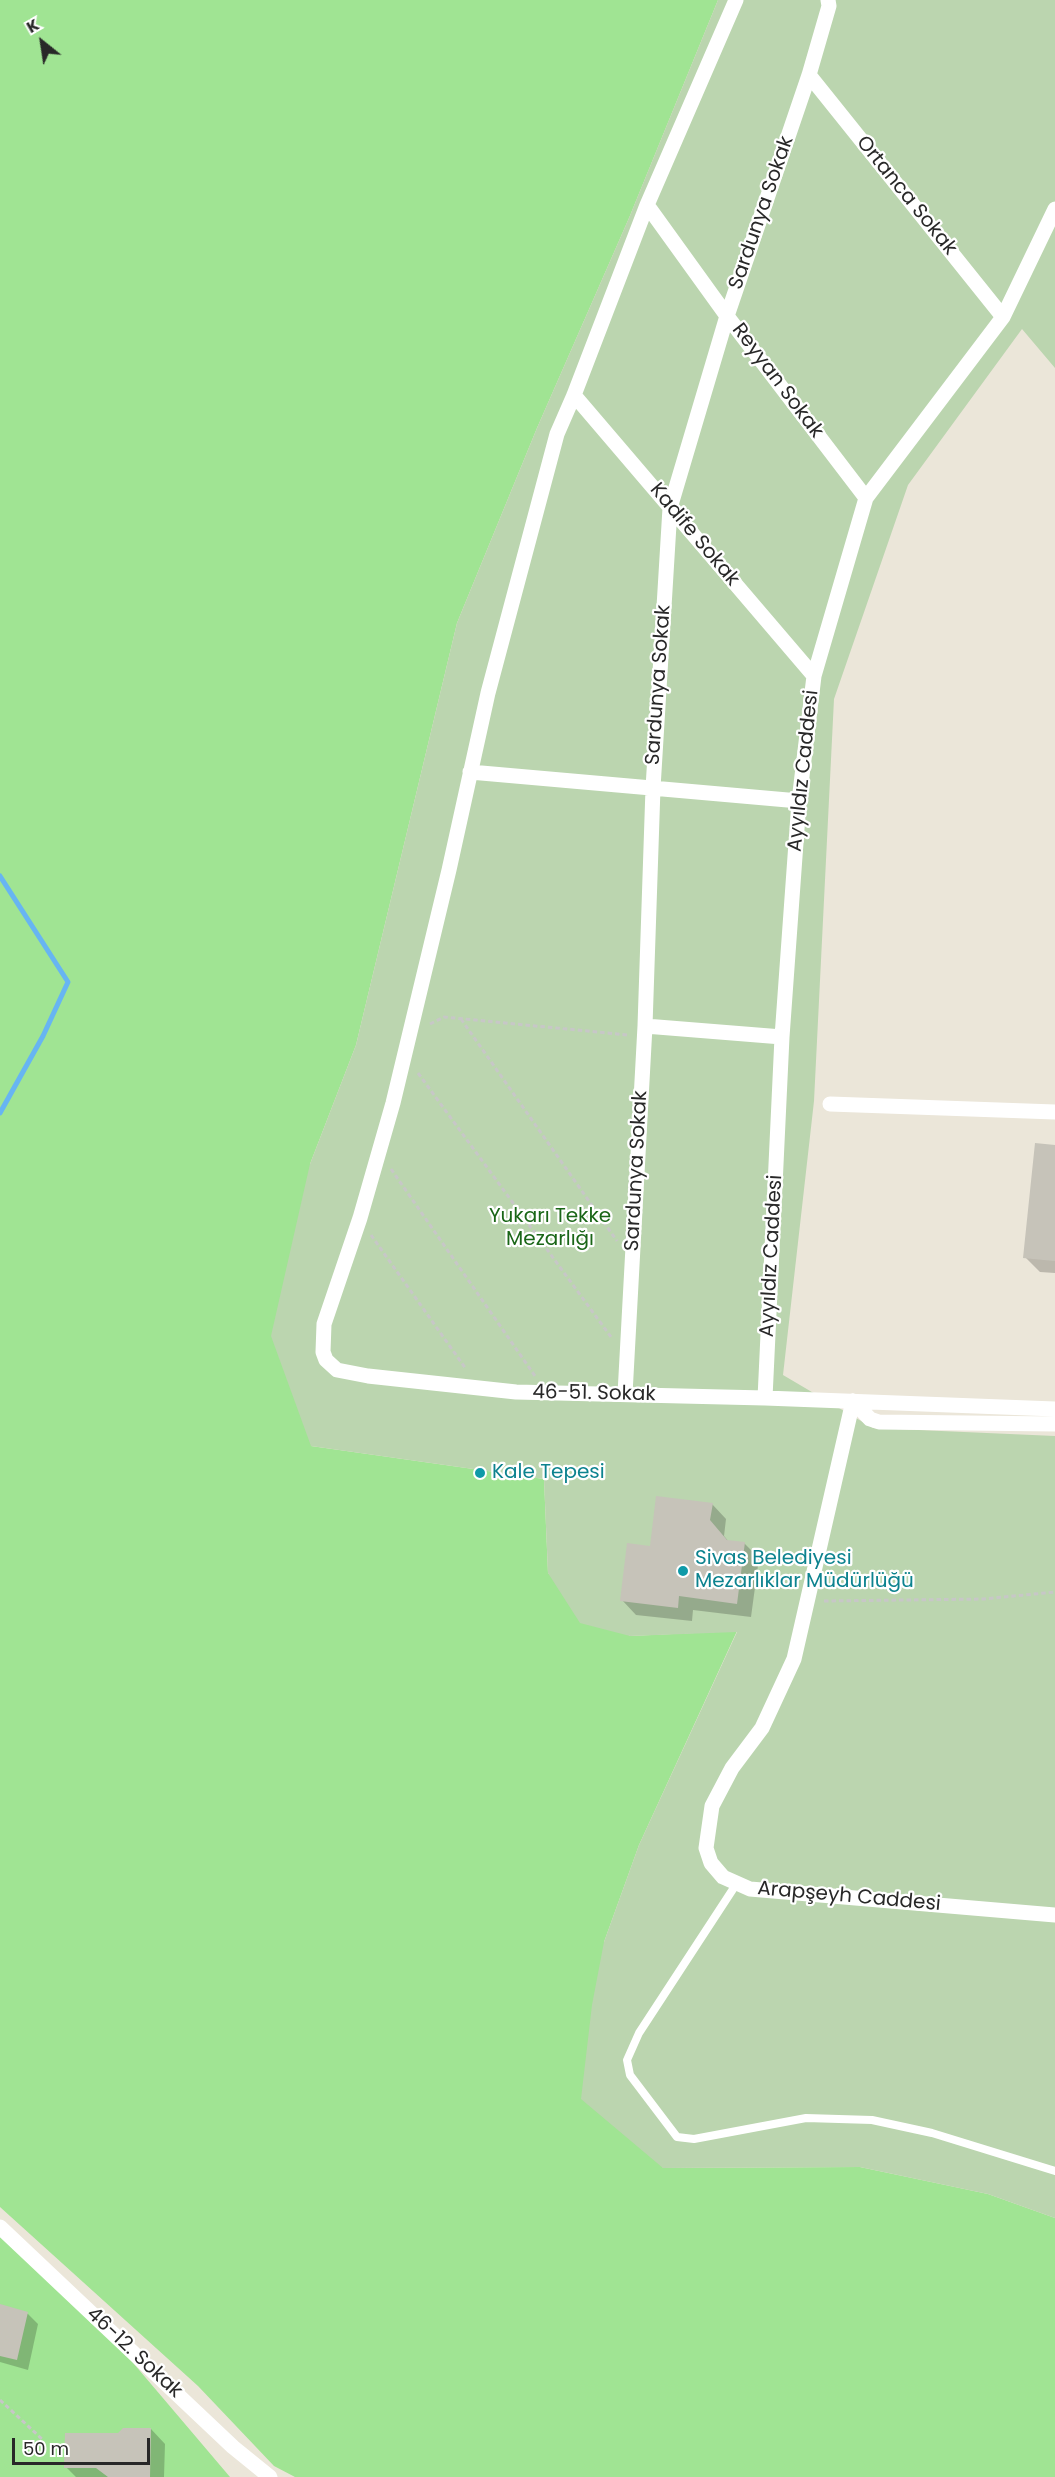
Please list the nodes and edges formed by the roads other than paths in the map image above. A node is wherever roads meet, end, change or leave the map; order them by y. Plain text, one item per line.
1 (736, 0) edge
2 (828, 0) edge
3 (809, 75) junction
4 (647, 206) junction
5 (1055, 209) edge
6 (727, 316) junction
7 (1003, 317) junction
8 (574, 395) junction
9 (866, 498) junction
10 (670, 508) junction
11 (814, 676) junction
12 (470, 772) junction
13 (653, 788) junction
14 (799, 801) junction
15 (645, 1032) junction
16 (782, 1037) junction
17 (830, 1104) dead end
18 (1055, 1112) edge
19 (625, 1394) junction
20 (765, 1398) junction
21 (853, 1401) junction
22 (1055, 1409) edge
23 (1055, 1424) edge
24 (737, 1883) junction
25 (1055, 1915) edge
26 (1055, 2171) edge
27 (0, 2227) edge
28 (270, 2477) edge

1 - 4 street
2 - 3 street, Sardunya Sokak
3 - 6 street, Sardunya Sokak
3 - 7 street, Ortanca Sokak
4 - 6 street, Reyyan Sokak
4 - 8 street
5 - 7 street, Ayyıldız Caddesi
6 - 9 street, Reyyan Sokak
6 - 10 street, Sardunya Sokak
7 - 9 street, Ayyıldız Caddesi
8 - 10 street, Kadife Sokak
8 - 12 street
9 - 11 street, Ayyıldız Caddesi
10 - 11 street, Kadife Sokak
10 - 13 street, Sardunya Sokak
11 - 14 street, Ayyıldız Caddesi
12 - 13 street
12 - 19 street, 46-51. Sokak
13 - 14 street
13 - 15 street, Sardunya Sokak
14 - 16 street, Ayyıldız Caddesi
15 - 16 street
15 - 19 street, Sardunya Sokak
16 - 20 street, Ayyıldız Caddesi
17 - 18 street
19 - 20 street, 46-51. Sokak
20 - 21 street, 46-51. Sokak
21 - 22 street, 46-51. Sokak
21 - 23 street
21 - 24 street, Arapşeyh Caddesi
24 - 25 street, Arapşeyh Caddesi
24 - 26 lane
27 - 28 street, 46-12. Sokak

